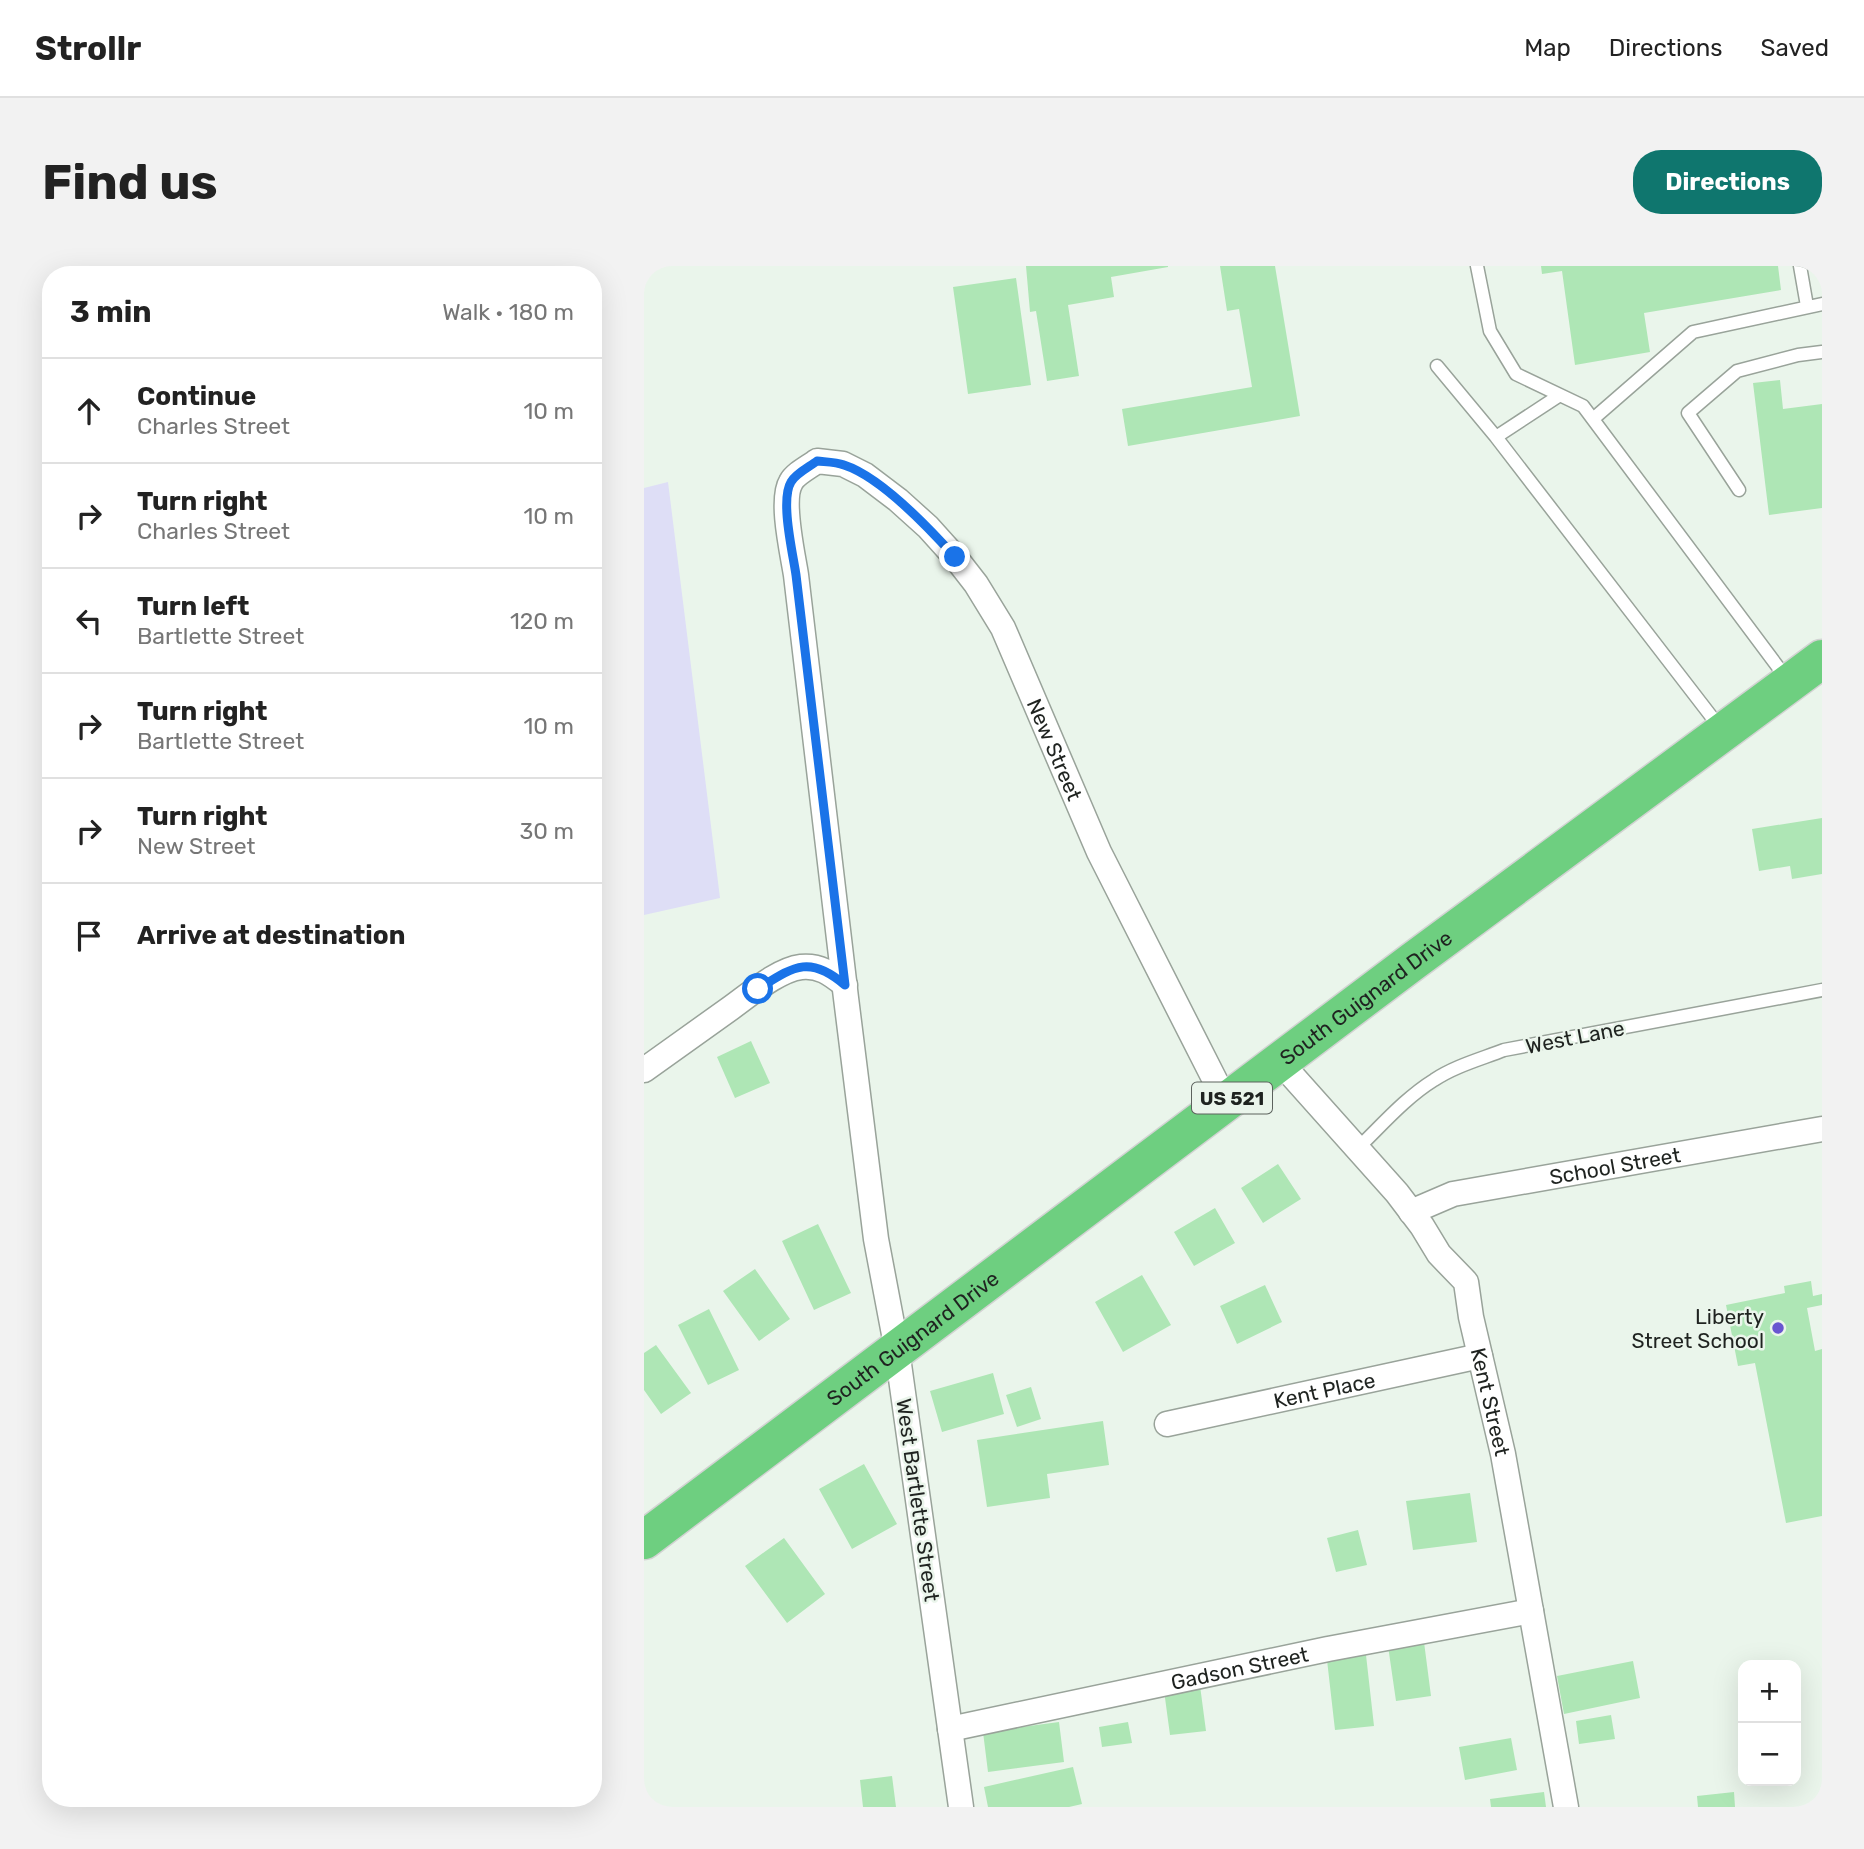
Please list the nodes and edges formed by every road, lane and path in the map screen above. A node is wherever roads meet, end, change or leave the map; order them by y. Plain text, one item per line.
1 (1477, 266) edge
2 (1800, 266) edge
3 (1822, 303) edge
4 (1807, 306) junction
5 (1822, 352) edge
6 (1437, 366) dead end
7 (1560, 395) junction
8 (1593, 419) junction
9 (1496, 436) junction
10 (817, 461) joint
11 (1739, 490) dead end
12 (1822, 659) edge
13 (1790, 682) junction
14 (1723, 732) junction
15 (845, 985) junction
16 (1822, 990) edge
17 (1280, 1062) junction
18 (644, 1070) edge
19 (1226, 1102) junction
20 (1822, 1129) edge
21 (1357, 1149) junction
22 (1411, 1212) junction
23 (897, 1350) junction
24 (1480, 1356) junction
25 (1167, 1424) dead end
26 (644, 1539) edge
27 (1531, 1611) junction
28 (950, 1729) junction
29 (961, 1807) edge
30 (1566, 1807) edge

1 - 7 lane
2 - 4 lane
3 - 4 lane
4 - 8 lane
5 - 11 lane
6 - 9 lane
7 - 8 lane
7 - 9 lane
8 - 13 lane
9 - 14 lane
10 - 15 street, West Bartlette Street
10 - 19 street, New Street
12 - 13 highway, South Guignard Drive / US 521
13 - 14 highway, South Guignard Drive / US 521
14 - 17 highway, South Guignard Drive / US 521
15 - 18 street
15 - 23 street, West Bartlette Street
16 - 21 lane, West Lane
17 - 19 highway, South Guignard Drive / US 521
17 - 21 street, Kent Street
19 - 23 highway, South Guignard Drive / US 521
20 - 22 street, School Street
21 - 22 street, Kent Street
22 - 24 street, Kent Street
23 - 26 highway, South Guignard Drive / US 521
23 - 28 street, West Bartlette Street
24 - 25 street, Kent Place
24 - 27 street, Kent Street
27 - 28 street, Gadson Street
27 - 30 street, Kent Street
28 - 29 street, West Bartlette Street

